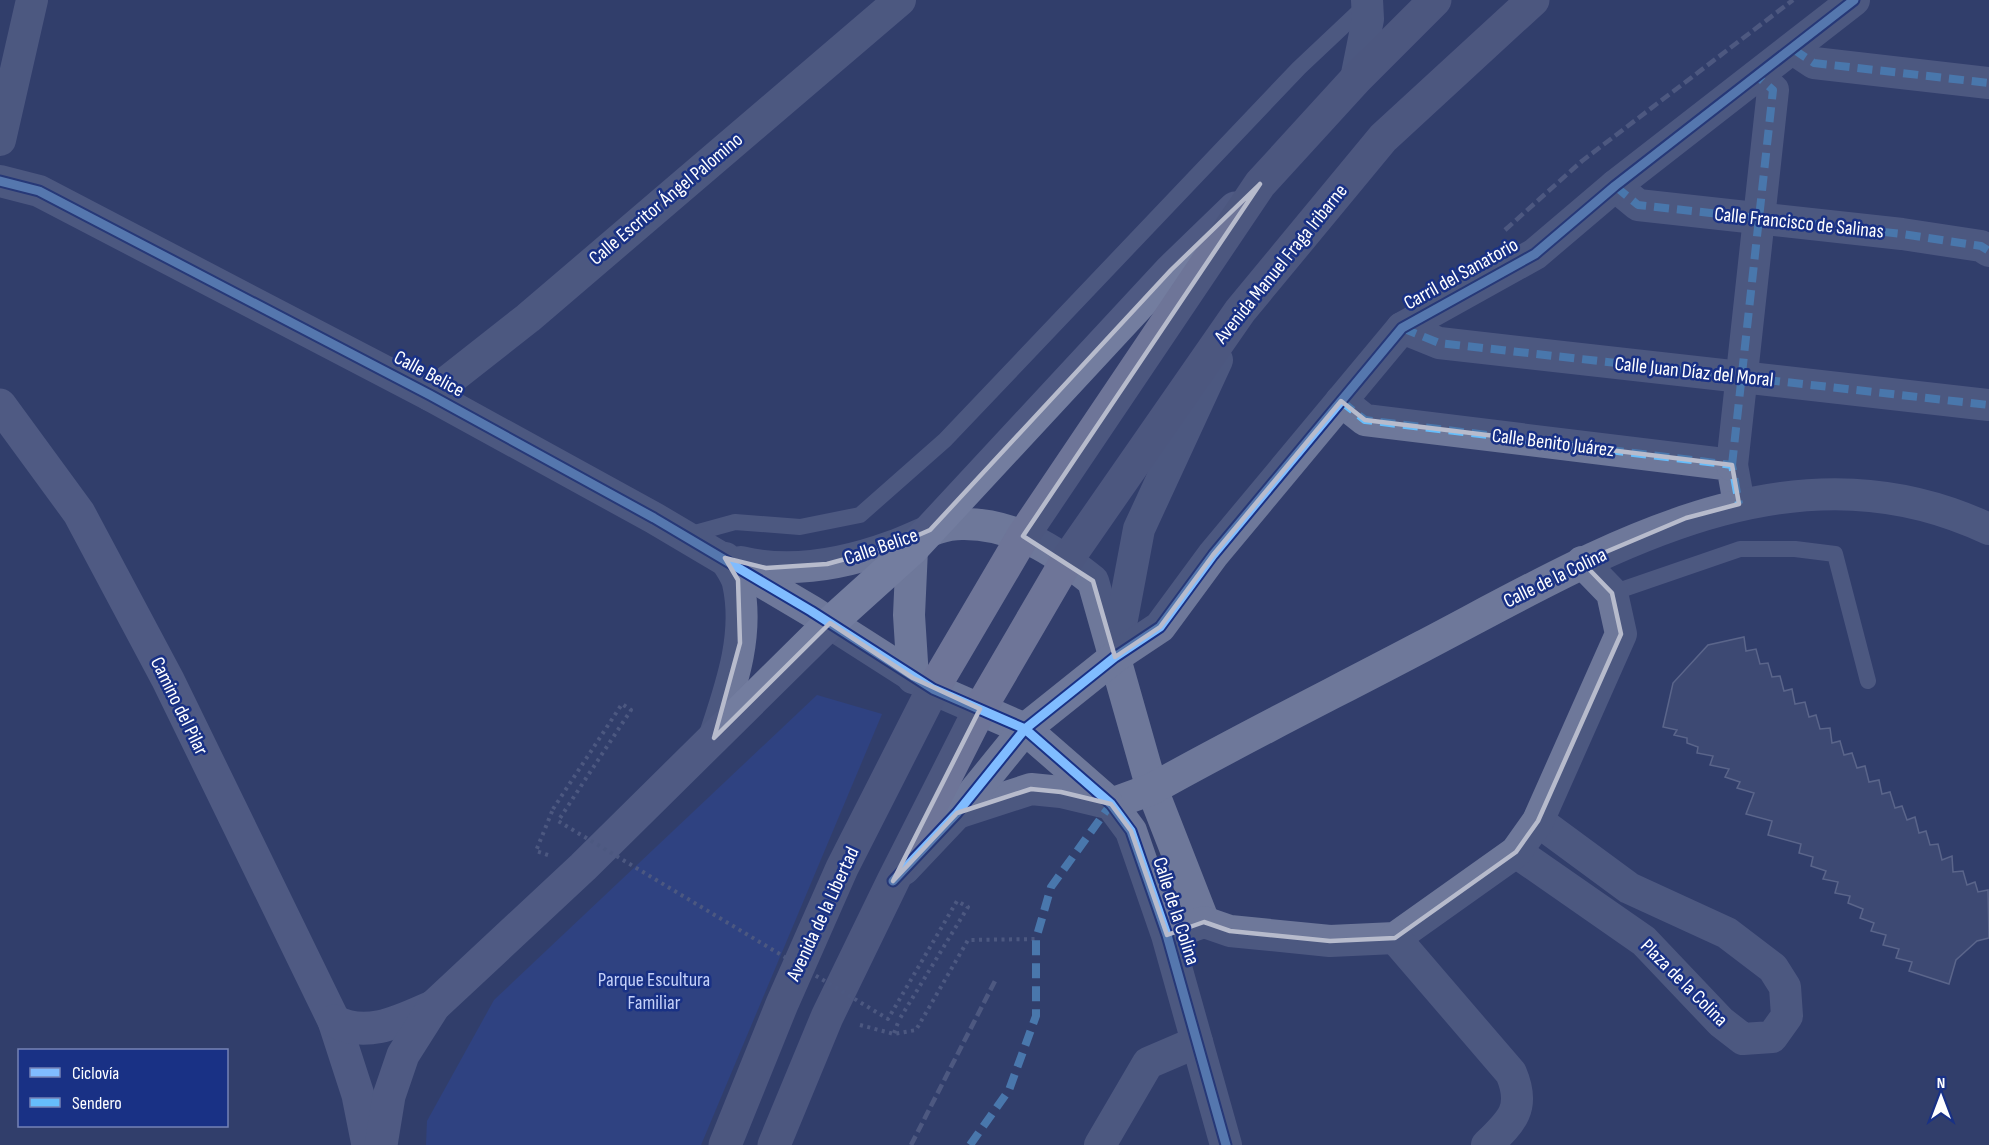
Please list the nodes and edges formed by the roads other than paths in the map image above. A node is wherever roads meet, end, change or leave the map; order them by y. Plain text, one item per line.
1 (32, 0) edge
2 (900, 0) edge
3 (1435, 0) edge
4 (1533, 0) edge
5 (1854, 0) edge
6 (1368, 1) edge
7 (1793, 48) junction
8 (1756, 76) junction
9 (1356, 79) junction
10 (1989, 83) edge
11 (0, 140) edge
12 (0, 181) edge
13 (1260, 184) junction
14 (1614, 186) junction
15 (1760, 218) junction
16 (1989, 251) edge
17 (1240, 311) junction
18 (1402, 327) junction
19 (1741, 377) junction
20 (430, 395) junction
21 (1341, 401) junction
22 (0, 405) edge
23 (1989, 405) edge
24 (1732, 465) junction
25 (1739, 504) junction
26 (1989, 529) edge
27 (684, 536) junction
28 (1023, 536) junction
29 (921, 540) junction
30 (724, 558) junction
31 (1067, 560) junction
32 (1582, 562) junction
33 (1612, 593) junction
34 (830, 623) junction
35 (1115, 657) junction
36 (1868, 681) dead end
37 (923, 684) junction
38 (980, 709) junction
39 (1024, 729) junction
40 (714, 738) junction
41 (1152, 789) junction
42 (1111, 804) junction
43 (957, 813) junction
44 (1538, 822) junction
45 (1516, 852) junction
46 (893, 881) junction
47 (1204, 922) junction
48 (1167, 935) junction
49 (1395, 938) junction
50 (434, 1006) junction
51 (334, 1021) junction
52 (1197, 1042) junction
53 (368, 1145) edge
54 (381, 1145) edge
55 (724, 1145) edge
56 (774, 1145) edge
57 (1100, 1145) edge
58 (1226, 1145) edge
59 (1487, 1145) edge

1 - 11 street
2 - 20 street, Calle Escritor Ángel Palomino
3 - 9 main road
4 - 17 main road, Avenida Manuel Fraga Iribarne
5 - 7 street, Carril del Sanatorio
6 - 9 street
6 - 27 lane
7 - 8 street, Carril del Sanatorio
7 - 10 street
8 - 14 street, Carril del Sanatorio
8 - 15 street
9 - 13 main road
12 - 20 street, Calle Belice
13 - 28 main road, Avenida de la Libertad
13 - 29 main road
14 - 15 street, Calle Francisco de Salinas
14 - 18 street, Carril del Sanatorio
15 - 16 street, Calle Francisco de Salinas
15 - 19 street
17 - 31 main road, Avenida Manuel Fraga Iribarne
17 - 35 street
18 - 19 street, Calle Juan Díaz del Moral
18 - 21 street, Carril del Sanatorio
19 - 23 street, Calle Juan Díaz del Moral
19 - 24 street
20 - 27 street, Calle Belice
21 - 24 street, Calle Benito Juárez
21 - 35 street, Carril del Sanatorio
22 - 51 main road, Camino del Pilar
24 - 25 street
25 - 26 street, Calle de la Colina
25 - 32 street, Calle de la Colina
27 - 30 street, Calle Belice
28 - 29 street, Calle Belice
28 - 31 street, Calle Belice
28 - 37 main road, Avenida de la Libertad
29 - 30 street, Calle Belice
29 - 34 main road
29 - 37 street
30 - 34 street, Calle Belice
30 - 40 street
31 - 35 street, Calle de la Colina
31 - 38 main road, Avenida Manuel Fraga Iribarne
32 - 33 street
32 - 41 street, Calle de la Colina
33 - 36 lane
33 - 44 street
34 - 37 street, Calle Belice
34 - 40 main road
35 - 39 street, Carril del Sanatorio
35 - 41 street, Calle de la Colina
37 - 38 street, Calle de la Colina
37 - 55 main road, Avenida de la Libertad
38 - 39 street, Calle de la Colina
38 - 46 main road
39 - 42 street, Calle de la Colina
39 - 43 street, Carril del Sanatorio
40 - 50 main road
41 - 42 street, Calle de la Colina
41 - 47 street, Calle de la Colina
42 - 43 street
42 - 48 street, Calle de la Colina
43 - 46 street, Carril del Sanatorio
44 - 45 street
44 - 45 street, Plaza de la Colina
45 - 49 street
46 - 56 main road
47 - 48 street
47 - 49 street
48 - 52 street, Calle de la Colina
49 - 59 street
50 - 51 main road
50 - 54 main road
51 - 53 main road, Camino del Pilar
52 - 57 street
52 - 58 street, Calle de la Colina

